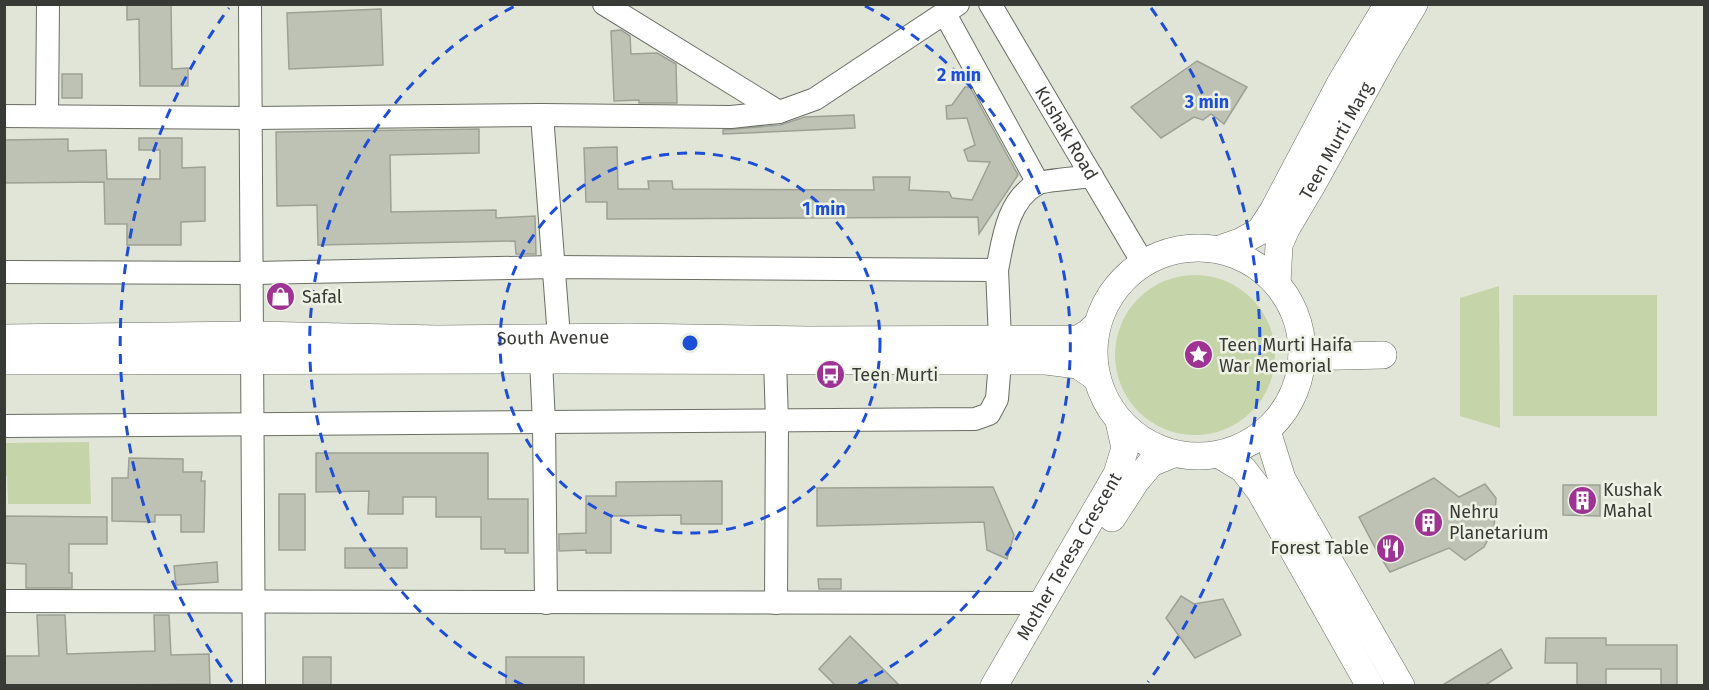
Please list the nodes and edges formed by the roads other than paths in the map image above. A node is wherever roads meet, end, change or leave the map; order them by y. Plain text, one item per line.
1 (48, 4) edge
2 (250, 4) edge
3 (604, 4) edge
4 (990, 4) edge
5 (1388, 4) edge
6 (1414, 4) edge
7 (951, 9) edge
8 (779, 112) junction
9 (542, 115) junction
10 (4, 116) edge
11 (47, 116) junction
12 (252, 118) junction
13 (1092, 176) junction
14 (1038, 183) junction
15 (1220, 249) junction
16 (1143, 263) junction
17 (554, 267) junction
18 (997, 270) junction
19 (4, 272) edge
20 (252, 273) junction
21 (1277, 284) junction
22 (1097, 325) junction
23 (559, 337) junction
24 (4, 338) edge
25 (252, 348) junction
26 (1000, 350) junction
27 (1383, 355) dead end
28 (1302, 357) junction
29 (541, 360) junction
30 (775, 360) junction
31 (4, 361) edge
32 (1097, 378) junction
33 (777, 421) junction
34 (1119, 421) junction
35 (544, 423) junction
36 (253, 424) junction
37 (4, 426) edge
38 (1268, 431) junction
39 (1173, 454) junction
40 (1220, 455) junction
41 (4, 601) edge
42 (254, 602) junction
43 (546, 603) junction
44 (776, 603) junction
45 (1042, 603) junction
46 (254, 686) edge
47 (994, 686) edge
48 (1012, 686) edge
49 (1370, 686) edge
50 (1401, 686) edge

1 - 11 street
2 - 12 street
3 - 8 street
4 - 13 street, Kushak Road
5 - 15 main road, Teen Murti Marg
6 - 21 main road, Teen Murti Marg
7 - 8 street
7 - 14 street
8 - 9 street
9 - 12 street
9 - 17 street
10 - 11 street
11 - 12 street
12 - 20 street
13 - 14 street
13 - 16 street, Kushak Road
14 - 18 street
15 - 16 main road
15 - 21 main road
16 - 22 main road
17 - 18 street
17 - 20 street
17 - 23 street
18 - 26 street
19 - 20 street
20 - 25 street
21 - 28 main road
22 - 26 main road, South Avenue
22 - 32 main road
23 - 25 main road, South Avenue
23 - 26 main road, South Avenue
24 - 25 main road, South Avenue
25 - 29 main road, South Avenue
25 - 31 main road, South Avenue
25 - 36 street
26 - 30 main road, South Avenue
26 - 32 main road, South Avenue
26 - 33 street
27 - 28 main road
28 - 38 main road
29 - 30 main road, South Avenue
29 - 35 street
30 - 33 street
32 - 34 main road
33 - 35 street
33 - 44 street
34 - 39 main road
34 - 45 main road, Mother Teresa Crescent
35 - 36 street
35 - 43 street
36 - 37 street
36 - 42 street
38 - 40 main road
38 - 50 main road
39 - 40 main road
39 - 48 main road, Mother Teresa Crescent
40 - 49 main road
41 - 42 street
42 - 43 street
42 - 46 street
43 - 44 street
44 - 45 street
45 - 47 main road, Mother Teresa Crescent

